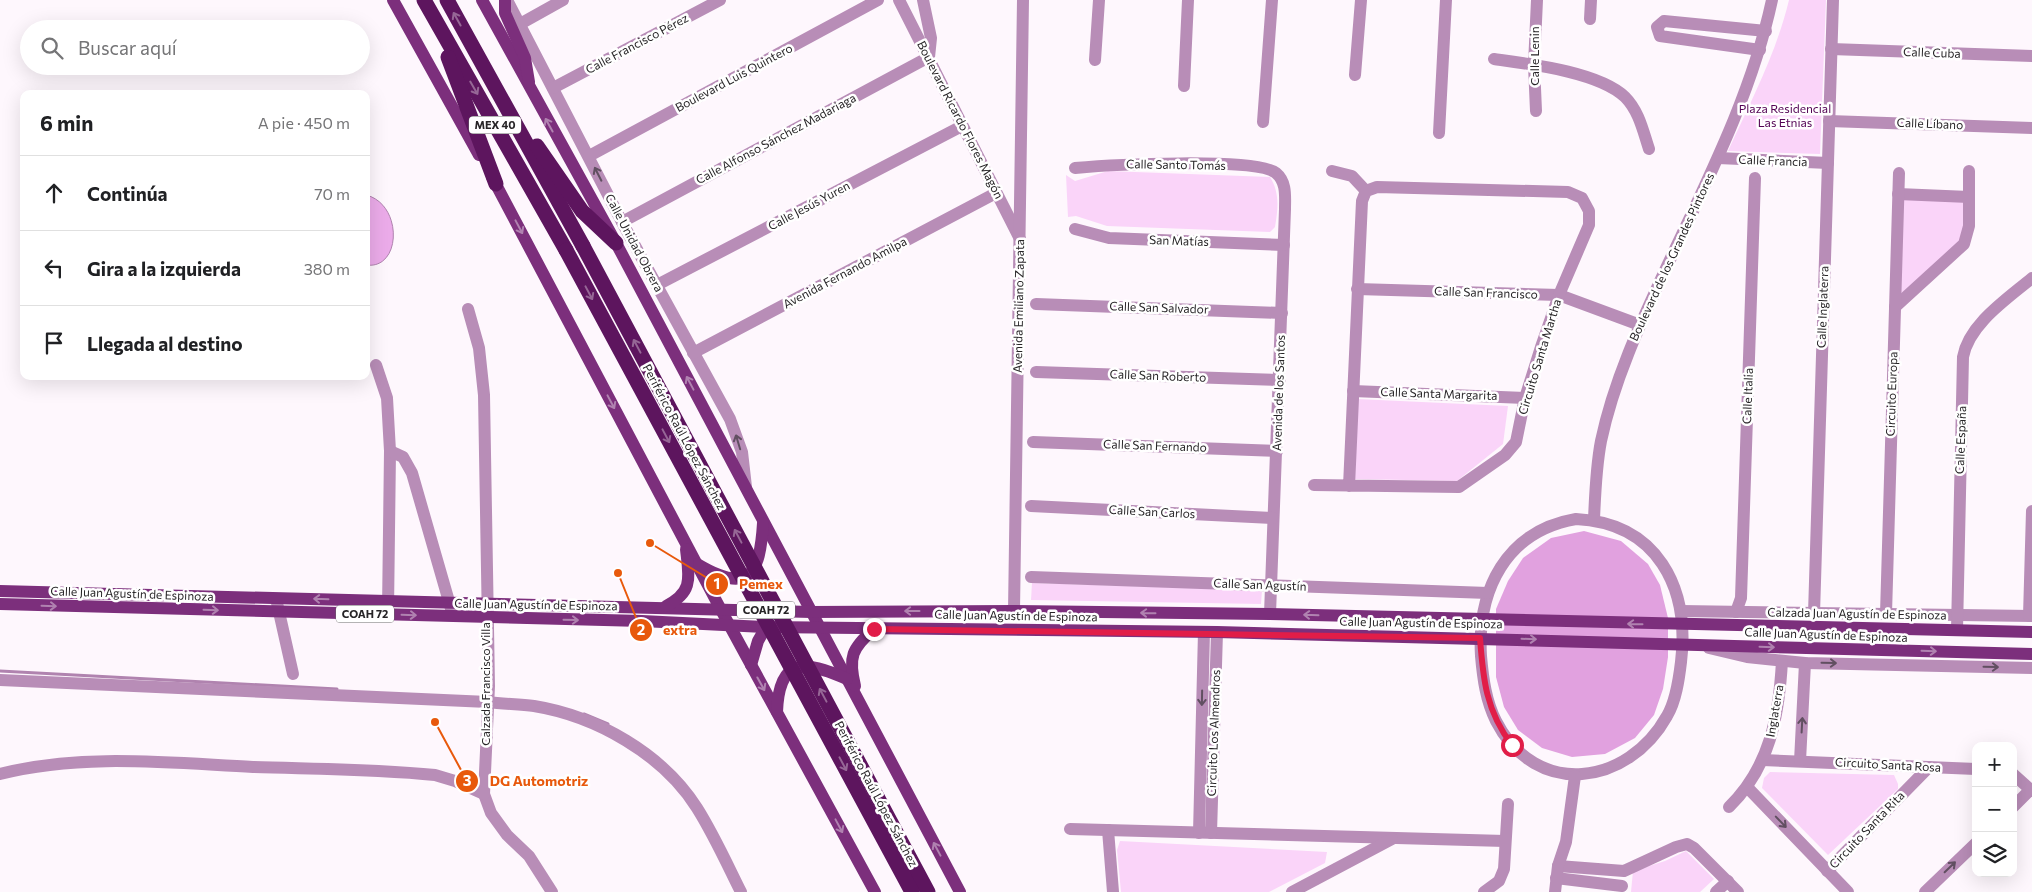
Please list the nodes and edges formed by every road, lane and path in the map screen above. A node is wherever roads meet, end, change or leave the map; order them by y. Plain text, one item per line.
1 (393, 0) edge
2 (447, 0) edge
3 (482, 0) edge
4 (506, 0) edge
5 (563, 0) edge
6 (720, 0) edge
7 (878, 0) edge
8 (899, 0) edge
9 (923, 0) edge
10 (1023, 0) edge
11 (1099, 0) edge
12 (1188, 0) edge
13 (1272, 0) edge
14 (1361, 0) edge
15 (1446, 0) edge
16 (1537, 0) edge
17 (1591, 0) edge
18 (1772, 0) edge
19 (1833, 0) edge
20 (428, 7) edge
21 (1590, 19) dead end
22 (520, 24) junction
23 (1766, 31) junction
24 (1831, 49) junction
25 (1760, 50) junction
26 (2032, 56) edge
27 (929, 57) junction
28 (1494, 59) dead end
29 (1096, 60) dead end
30 (1534, 64) junction
31 (1355, 75) dead end
32 (490, 81) junction
33 (1184, 86) dead end
34 (554, 88) junction
35 (530, 89) junction
36 (1536, 111) dead end
37 (1829, 121) junction
38 (1263, 122) dead end
39 (962, 126) junction
40 (2032, 128) edge
41 (1439, 132) dead end
42 (1649, 149) dead end
43 (589, 156) junction
44 (1718, 158) junction
45 (1828, 163) junction
46 (1075, 168) dead end
47 (1332, 171) dead end
48 (1969, 171) dead end
49 (1899, 173) dead end
50 (1276, 174) joint
51 (1755, 178) dead end
52 (496, 184) junction
53 (1366, 191) junction
54 (996, 193) junction
55 (1898, 194) junction
56 (1969, 197) junction
57 (622, 222) junction
58 (1074, 229) dead end
59 (1021, 241) junction
60 (616, 243) junction
61 (1284, 245) junction
62 (2032, 278) edge
63 (657, 285) junction
64 (1357, 289) junction
65 (1559, 295) junction
66 (1036, 304) dead end
67 (1895, 307) junction
68 (468, 309) dead end
69 (1282, 312) junction
70 (1640, 325) junction
71 (694, 353) junction
72 (376, 366) dead end
73 (1036, 372) dead end
74 (1280, 380) junction
75 (1353, 391) junction
76 (1525, 398) junction
77 (1033, 442) dead end
78 (1277, 450) junction
79 (390, 451) junction
80 (1314, 485) dead end
81 (1349, 486) junction
82 (747, 490) junction
83 (1031, 506) dead end
84 (2032, 511) edge
85 (1273, 518) junction
86 (1594, 520) junction
87 (764, 521) junction
88 (685, 542) junction
89 (697, 564) junction
90 (1031, 577) dead end
91 (1271, 585) junction
92 (0, 591) edge
93 (1488, 593) junction
94 (276, 598) junction
95 (388, 601) junction
96 (449, 603) junction
97 (486, 603) junction
98 (0, 604) edge
99 (665, 607) junction
100 (720, 608) junction
101 (1014, 611) junction
102 (1681, 611) junction
103 (279, 612) junction
104 (812, 612) junction
105 (1736, 612) junction
106 (1270, 614) junction
107 (1814, 614) junction
108 (1886, 614) junction
109 (388, 615) junction
110 (1956, 615) junction
111 (2030, 616) edge
112 (453, 617) junction
113 (486, 617) junction
114 (1482, 620) junction
115 (730, 625) junction
116 (1683, 625) junction
117 (766, 627) junction
118 (820, 628) junction
119 (874, 629) junction
120 (989, 630) junction
121 (1042, 630) junction
122 (1956, 630) junction
123 (1204, 632) junction
124 (1217, 632) junction
125 (2032, 632) edge
126 (1480, 638) junction
127 (1689, 645) junction
128 (2032, 654) edge
129 (1782, 661) junction
130 (1805, 663) junction
131 (751, 665) junction
132 (2032, 668) edge
133 (293, 674) dead end
134 (847, 679) junction
135 (0, 680) edge
136 (857, 698) junction
137 (488, 701) junction
138 (778, 713) junction
139 (1763, 760) junction
140 (1800, 761) junction
141 (1929, 767) junction
142 (1972, 769) edge
143 (0, 774) edge
144 (1575, 776) junction
145 (2017, 778) edge
146 (1206, 784) junction
147 (1747, 787) junction
148 (2031, 790) edge
149 (484, 794) junction
150 (2017, 802) edge
151 (1508, 804) dead end
152 (1729, 807) dead end
153 (1070, 829) dead end
154 (1108, 830) junction
155 (1205, 833) junction
156 (1394, 838) junction
157 (1505, 841) junction
158 (1566, 842) junction
159 (1972, 847) edge
160 (1624, 871) junction
161 (1827, 871) junction
162 (1557, 872) junction
163 (1573, 880) edge
164 (1728, 881) junction
165 (1622, 889) edge
166 (552, 892) edge
167 (741, 892) edge
168 (875, 892) edge
169 (912, 892) edge
170 (928, 892) edge
171 (960, 892) edge
172 (1112, 892) edge
173 (1292, 892) edge
174 (1484, 892) edge
175 (1555, 892) edge
176 (1716, 892) edge
177 (1738, 892) edge
178 (1848, 892) edge
179 (1925, 892) edge

1 - 52 main road
32 -> 2 highway, Periférico Raúl López Sánchez / MEX 40
3 - 35 main road
4 - 22 street, Calle Unidad Obrera
4 - 35 main road
5 - 22 street
6 - 34 street, Calle Francisco Pérez
7 - 43 street, Boulevard Luis Quintero
8 - 27 street, Boulevard Ricardo Flores Magón
9 - 27 street
10 - 59 street, Avenida Emiliano Zapata
11 - 29 street
12 - 33 street
13 - 38 street
14 - 31 street
15 - 41 street
16 - 30 street, Calle Lenin
17 - 21 street
18 - 23 street, Boulevard de los Grandes Pintores
19 - 24 street, Calle Inglaterra
20 - 52 highway
20 -> 169 highway, Periférico Raúl López Sánchez / MEX 40, bridge
22 - 34 street, Calle Unidad Obrera
23 - 25 street, Boulevard de los Grandes Pintores
23 - 25 street
24 - 26 street, Calle Cuba
24 - 37 street, Calle Inglaterra
25 - 44 street, Boulevard de los Grandes Pintores
27 - 39 street, Boulevard Ricardo Flores Magón
27 - 57 street, Calle Alfonso Sánchez Madariaga
28 - 30 street
30 - 36 street, Calle Lenin
30 - 42 street
32 - 60 highway
170 -> 32 highway, Periférico Raúl López Sánchez / MEX 40, bridge
34 - 43 street, Calle Unidad Obrera
60 -> 35 main road
37 - 40 street, Calle Líbano
37 - 45 street, Calle Inglaterra
39 - 54 street, Boulevard Ricardo Flores Magón
39 - 63 street, Calle Jesús Yuren
57 -> 43 street, Calle Unidad Obrera
44 - 45 street, Calle Francia
44 - 70 street, Boulevard de los Grandes Pintores
45 - 107 street, Calle Inglaterra
46 - 50 street, Calle Santo Tomás
47 - 53 street
48 - 56 street
49 - 55 street, Circuito Europa
50 - 61 street, Avenida de los Santos
51 - 105 street, Calle Italia
52 -> 88 main road
53 - 64 street
53 - 65 street, Circuito Santa Martha
54 - 59 street, Boulevard Ricardo Flores Magón
54 - 71 street, Avenida Fernando Amilpa
55 - 56 street
55 - 67 street, Circuito Europa
56 - 67 street
57 - 63 street, Calle Unidad Obrera
58 - 61 street, San Matías
59 - 101 street, Avenida Emiliano Zapata
82 -> 60 main road
61 - 69 street, Avenida de los Santos
62 - 110 street, Calle España
63 - 71 street, Calle Unidad Obrera
64 - 65 street, Calle San Francisco
64 - 75 street
65 - 70 street, Calle San Francisco
65 - 76 street, Circuito Santa Martha
66 - 69 street, Calle San Salvador
67 - 108 street, Circuito Europa
68 - 97 street, Calzada Francisco Villa
69 - 74 street, Avenida de los Santos
70 - 86 street, Boulevard de los Grandes Pintores
82 -> 71 street, Calle Unidad Obrera
72 - 79 street
73 - 74 street, Calle San Roberto
74 - 78 street, Avenida de los Santos
75 - 76 street, Calle Santa Margarita
75 - 81 street
76 - 81 street, Circuito Santa Martha
77 - 78 street, Calle San Fernando
78 - 85 street, Avenida de los Santos
79 - 95 street
79 - 96 street
80 - 81 street, Circuito Santa Martha
82 - 87 main road
83 - 85 street, Calle San Carlos
84 - 111 street
85 - 91 street, Avenida de los Santos
86 - 93 street
86 - 102 street
87 - 89 main road
87 - 104 main road
88 - 89 main road
88 - 99 main road
89 - 100 main road
90 - 91 street, Calle San Agustín
91 - 93 street, Calle San Agustín
91 - 106 street, Avenida de los Santos
92 - 94 main road, Calle Juan Agustín de Espinoza / COAH 72
93 - 114 street
95 -> 94 main road, Calle Juan Agustín de Espinoza / COAH 72
94 - 103 street
95 - 96 main road, Calle Juan Agustín de Espinoza / COAH 72
95 - 109 street
96 - 97 main road, Calle Juan Agustín de Espinoza / COAH 72
96 - 112 street
97 - 99 main road, Calle Juan Agustín de Espinoza / COAH 72
97 - 113 street, Calzada Francisco Villa
98 -> 103 main road, Calle Juan Agustín de Espinoza / COAH 72
99 - 100 main road, Calle Juan Agustín de Espinoza / COAH 72
100 - 104 main road, Calle Juan Agustín de Espinoza / COAH 72
100 - 115 main road
101 -> 104 main road, Calle Juan Agustín de Espinoza
106 -> 101 main road, Calle Juan Agustín de Espinoza
101 - 120 main road
101 - 121 main road
102 - 105 street, Calzada Juan Agustín de Espinoza
102 - 116 street
103 - 109 main road, Calle Juan Agustín de Espinoza / COAH 72
103 - 133 street
104 - 118 main road
105 - 107 street, Calzada Juan Agustín de Espinoza
114 -> 106 main road, Calle Juan Agustín de Espinoza
107 - 108 street, Calzada Juan Agustín de Espinoza
108 - 110 street, Calzada Juan Agustín de Espinoza
109 -> 112 main road, Calle Juan Agustín de Espinoza / COAH 72
110 - 111 street, Calzada Juan Agustín de Espinoza
110 - 122 street, Calle España
112 - 113 main road, Calle Juan Agustín de Espinoza / COAH 72
113 -> 115 main road, Calle Juan Agustín de Espinoza / COAH 72
113 - 137 street, Calzada Francisco Villa
116 -> 114 main road, Calle Juan Agustín de Espinoza
114 - 126 street
115 - 117 main road, Calle Juan Agustín de Espinoza / COAH 72
115 - 131 main road
116 - 122 main road, Calle Juan Agustín de Espinoza
116 - 127 street
117 - 118 main road, Calle Juan Agustín de Espinoza / COAH 72
117 - 131 main road
118 - 119 main road, Calle Juan Agustín de Espinoza
118 - 134 main road
119 - 120 main road, Calle Juan Agustín de Espinoza
119 - 136 main road
120 - 121 main road, Calle Juan Agustín de Espinoza
121 - 123 main road, Calle Juan Agustín de Espinoza
122 - 125 main road, Calle Juan Agustín de Espinoza
123 - 124 main road, Calle Juan Agustín de Espinoza
123 -> 146 street, Circuito Los Almendros
124 - 126 main road, Calle Juan Agustín de Espinoza
124 - 146 street, Circuito Los Almendros
126 -> 127 main road, Calle Juan Agustín de Espinoza
126 - 144 street
127 -> 128 main road, Calle Juan Agustín de Espinoza
127 - 129 street
127 - 144 street
129 - 130 street
129 - 139 street, Inglaterra
130 -> 132 street
140 -> 130 street, Inglaterra
131 -> 138 main road
134 - 136 main road
134 - 138 main road
135 - 137 street
171 -> 136 main road
137 - 149 street, Calzada Francisco Villa
137 - 167 street
138 -> 168 main road
139 - 140 street, Circuito Santa Rosa
139 - 147 street, Inglaterra
140 - 141 street, Circuito Santa Rosa
141 - 142 street, Circuito Santa Rosa
141 - 161 street, Circuito Santa Rita
143 - 149 street
144 - 158 street
145 - 148 street
146 - 155 street, Circuito Los Almendros
147 - 152 street, Inglaterra
147 -> 161 street
148 - 150 street
149 - 166 street, Calzada Francisco Villa
151 - 157 street
153 - 154 street
154 - 155 street
154 - 172 street
155 - 156 street
156 - 157 street
156 - 173 street
157 - 174 street
158 - 162 street
158 - 163 street
179 -> 159 street
160 - 163 street
160 - 164 street
160 - 165 street
161 - 178 street
162 - 163 street
162 - 175 street
163 - 165 street
164 - 176 street
164 - 177 street

